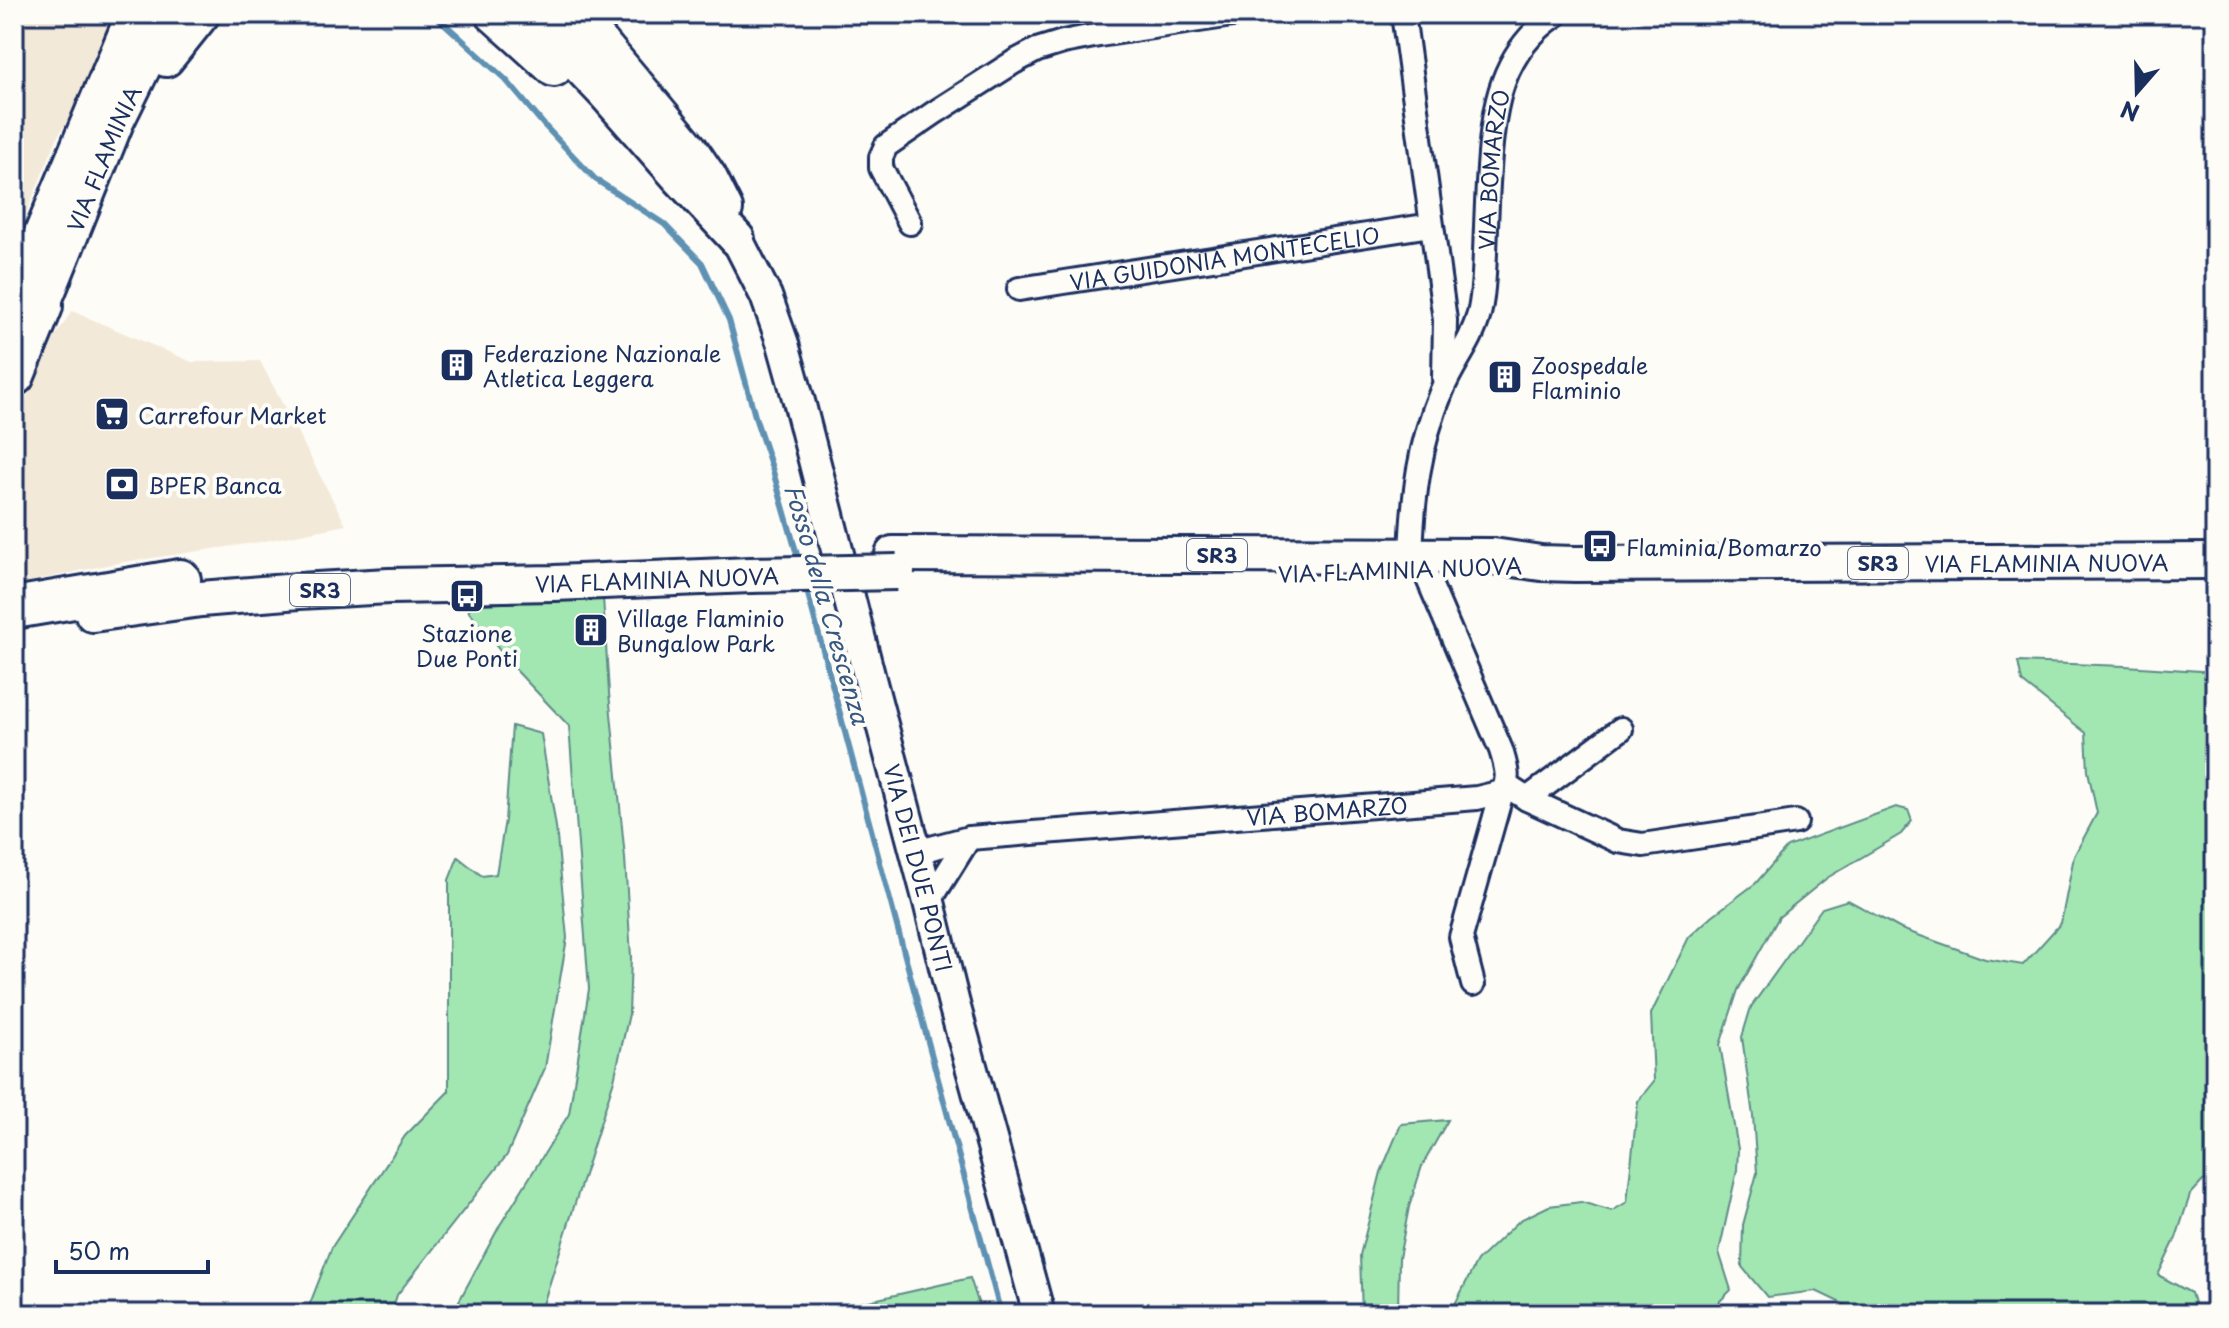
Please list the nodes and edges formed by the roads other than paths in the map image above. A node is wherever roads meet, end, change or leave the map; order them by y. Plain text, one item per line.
1 (134, 14) edge
2 (173, 14) edge
3 (202, 14) edge
4 (493, 14) edge
5 (530, 14) edge
6 (577, 14) edge
7 (1239, 14) edge
8 (1403, 14) edge
9 (1557, 14) edge
10 (116, 122) junction
11 (679, 177) junction
12 (910, 223) dead end
13 (1431, 225) junction
14 (737, 239) junction
15 (1019, 289) dead end
16 (28, 303) edge
17 (14, 375) edge
18 (1443, 386) junction
19 (2215, 561) edge
20 (1418, 564) junction
21 (749, 565) junction
22 (180, 580) joint
23 (14, 608) edge
24 (14, 627) edge
25 (1621, 729) dead end
26 (1504, 789) junction
27 (1527, 799) junction
28 (1796, 822) dead end
29 (969, 838) junction
30 (916, 852) junction
31 (929, 902) junction
32 (1473, 984) dead end
33 (1039, 1314) edge

1 - 16 main road, VIA FLAMINIA
2 - 10 main road, VIA FLAMINIA
3 - 10 main road
4 - 11 main road
5 - 11 main road
6 - 14 main road
7 - 12 street
8 - 13 street, VIA BOMARZO
9 - 18 street, VIA BOMARZO
10 - 16 main road, VIA FLAMINIA
11 - 14 main road
13 - 15 street, VIA GUIDONIA MONTECELIO
13 - 18 street, VIA BOMARZO
14 - 30 street, VIA DEI DUE PONTI
16 - 17 highway
18 - 20 street, VIA BOMARZO
19 - 20 main road, VIA FLAMINIA NUOVA / SR3
20 - 21 main road, VIA FLAMINIA NUOVA / SR3, bridge
20 - 26 street, VIA BOMARZO
21 - 22 main road, VIA FLAMINIA NUOVA / SR3
21 - 24 main road, VIA FLAMINIA NUOVA / SR3
22 - 23 highway, SR3
25 - 27 street
26 - 27 street
26 - 29 street, VIA BOMARZO
26 - 32 street
27 - 28 street
29 - 30 street, VIA BOMARZO
29 - 31 street
30 - 31 street, VIA DEI DUE PONTI
31 - 33 street, VIA DEI DUE PONTI

